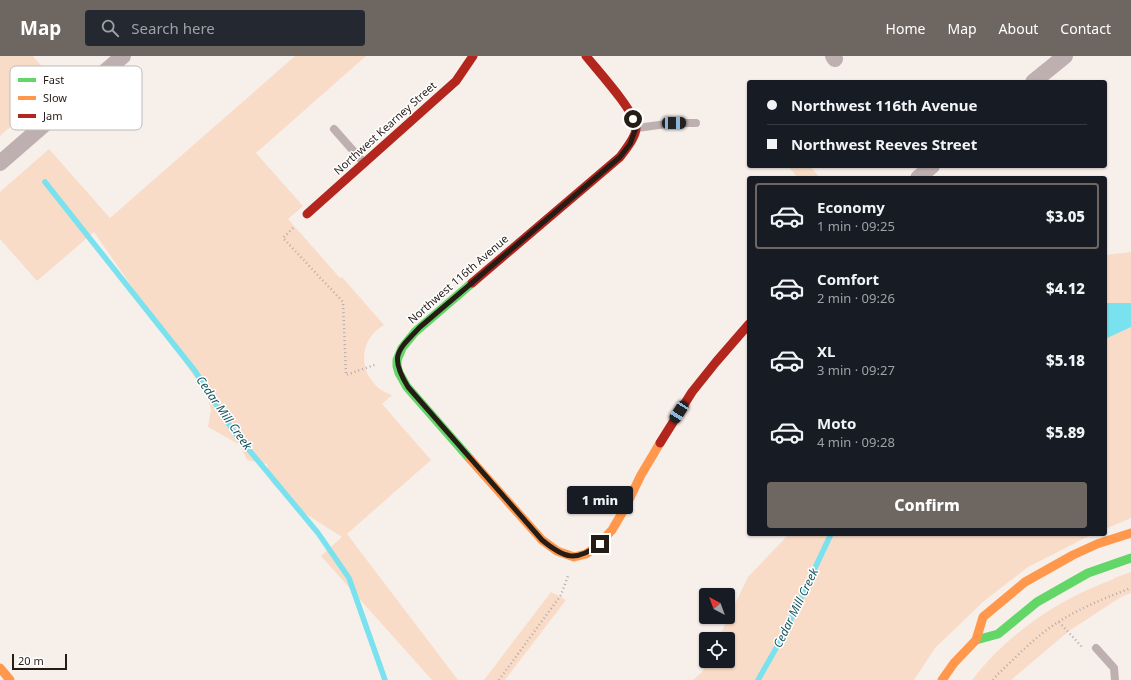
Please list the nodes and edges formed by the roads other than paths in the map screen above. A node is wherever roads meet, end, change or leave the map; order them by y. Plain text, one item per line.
1 (123, 56) edge
2 (474, 56) edge
3 (586, 56) edge
4 (1065, 56) edge
5 (112, 66) edge
6 (1035, 80) edge
7 (696, 123) dead end
8 (636, 128) junction
9 (334, 129) dead end
10 (38, 130) edge
11 (0, 163) edge
12 (364, 163) junction
13 (930, 168) edge
14 (920, 176) edge
15 (307, 214) road end
16 (747, 326) edge
17 (1131, 533) edge
18 (1131, 558) edge
19 (976, 640) junction
20 (1096, 648) road end
21 (0, 668) edge
22 (10, 680) edge
23 (942, 680) edge
24 (1115, 680) edge

1 - 5 street
2 - 12 street, Northwest Kearney Street
3 - 8 street
4 - 6 street
7 - 8 lane
8 - 16 street, Northwest 116th Avenue
9 - 12 lane
10 - 11 street
12 - 15 street, Northwest Kearney Street
13 - 14 street
17 - 19 street
18 - 19 street
19 - 23 street
20 - 24 lane
21 - 22 street

